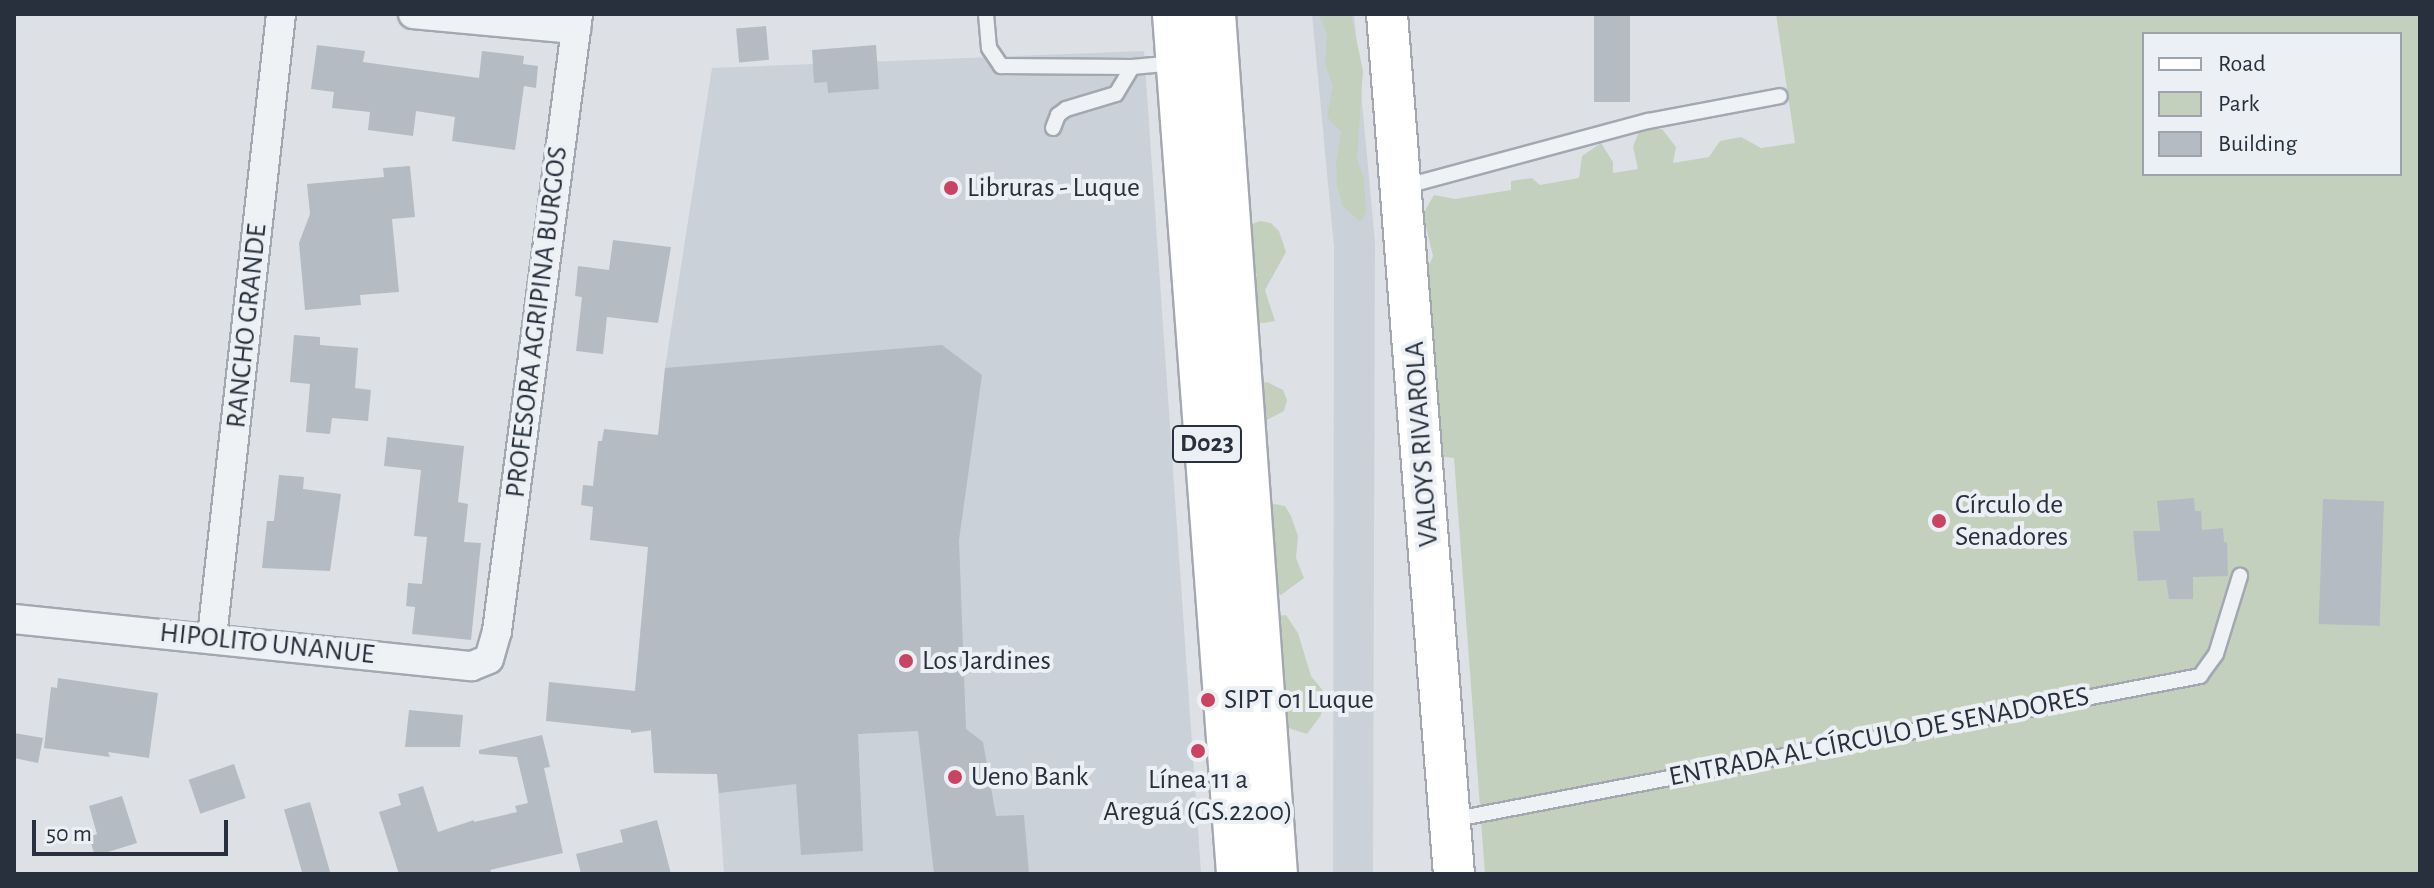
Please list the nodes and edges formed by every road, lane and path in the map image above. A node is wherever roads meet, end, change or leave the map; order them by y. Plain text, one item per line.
1 (281, 14) edge
2 (413, 14) edge
3 (986, 14) edge
4 (1175, 14) edge
5 (1213, 14) edge
6 (1387, 14) edge
7 (577, 22) edge
8 (1179, 63) junction
9 (1132, 67) junction
10 (1780, 96) dead end
11 (1053, 128) dead end
12 (1402, 187) junction
13 (2240, 576) dead end
14 (14, 619) edge
15 (497, 631) joint
16 (212, 637) junction
17 (1451, 820) junction
18 (1239, 874) edge
19 (1275, 874) edge
20 (1454, 874) edge

1 - 16 street, RANCHO GRANDE
2 - 7 street
3 - 9 lane
4 - 8 main road, D023
5 - 19 main road, D023
6 - 12 street, VALOYS RIVAROLA
7 - 15 street, PROFESORA AGRIPINA BURGOS
8 - 9 lane
8 - 18 main road, D023
9 - 11 lane
10 - 12 lane
12 - 17 street, VALOYS RIVAROLA
13 - 17 lane, ENTRADA AL CÍRCULO DE SENADORES
14 - 16 street, HIPOLITO UNANUE
15 - 16 street, HIPOLITO UNANUE
17 - 20 street, VALOYS RIVAROLA

